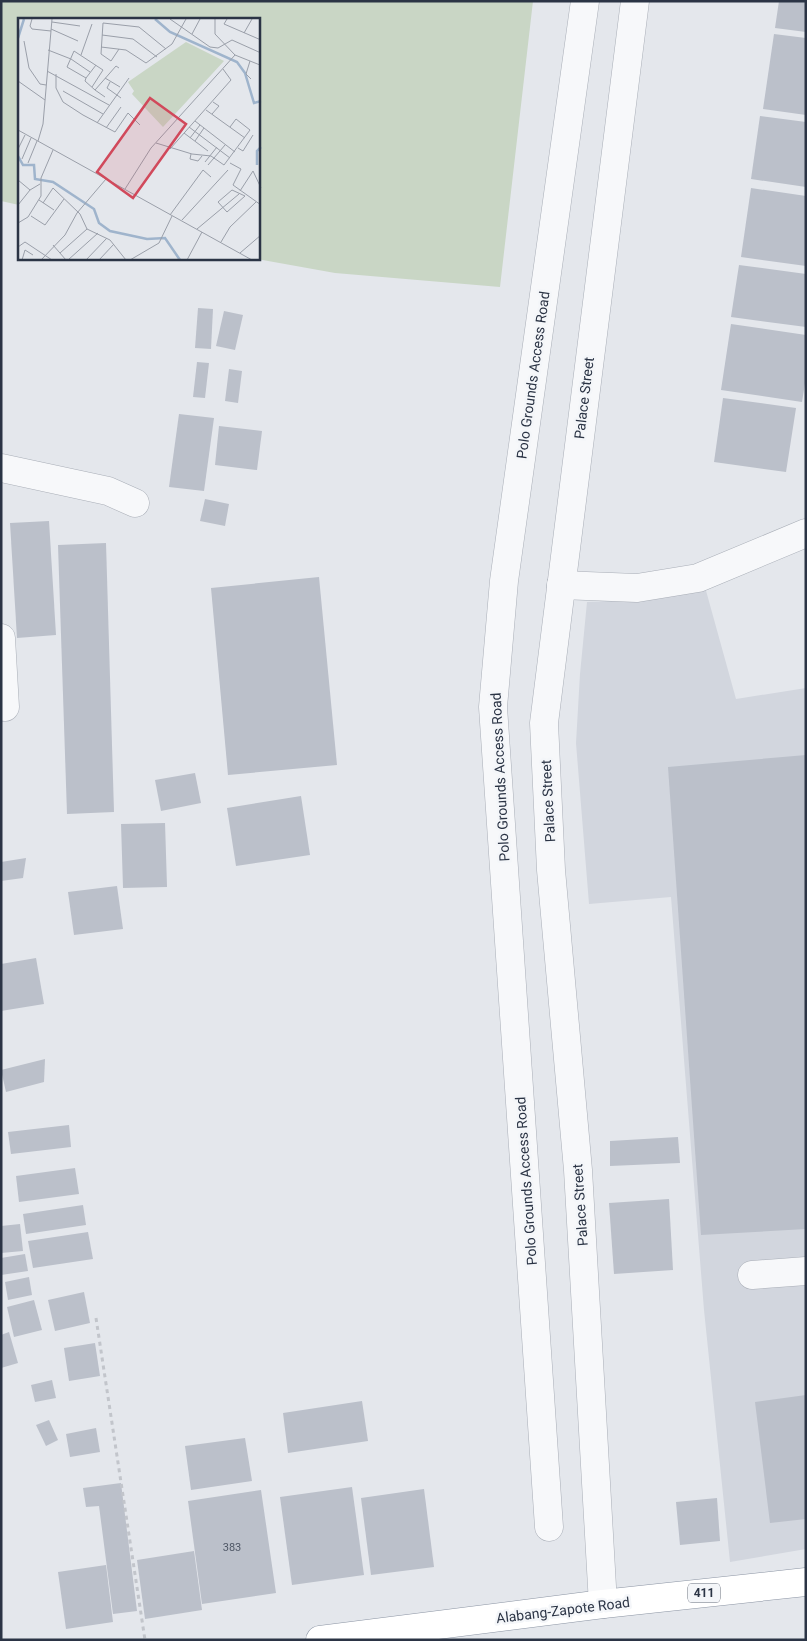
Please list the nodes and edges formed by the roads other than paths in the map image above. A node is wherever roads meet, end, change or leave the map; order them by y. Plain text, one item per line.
1 (585, 1) edge
2 (635, 1) edge
3 (1, 468) edge
4 (135, 503) dead end
5 (806, 533) edge
6 (560, 585) junction
7 (1, 638) edge
8 (5, 707) dead end
9 (806, 1271) edge
10 (752, 1275) dead end
11 (549, 1527) dead end
12 (806, 1582) edge
13 (603, 1604) junction
14 (320, 1640) edge

1 - 11 street, Polo Grounds Access Road
2 - 6 street, Palace Street
3 - 4 street
5 - 6 street
6 - 13 street, Palace Street
7 - 8 street
9 - 10 street
12 - 13 highway, Alabang-Zapote Road / 411
13 - 14 highway, Alabang-Zapote Road / 411

